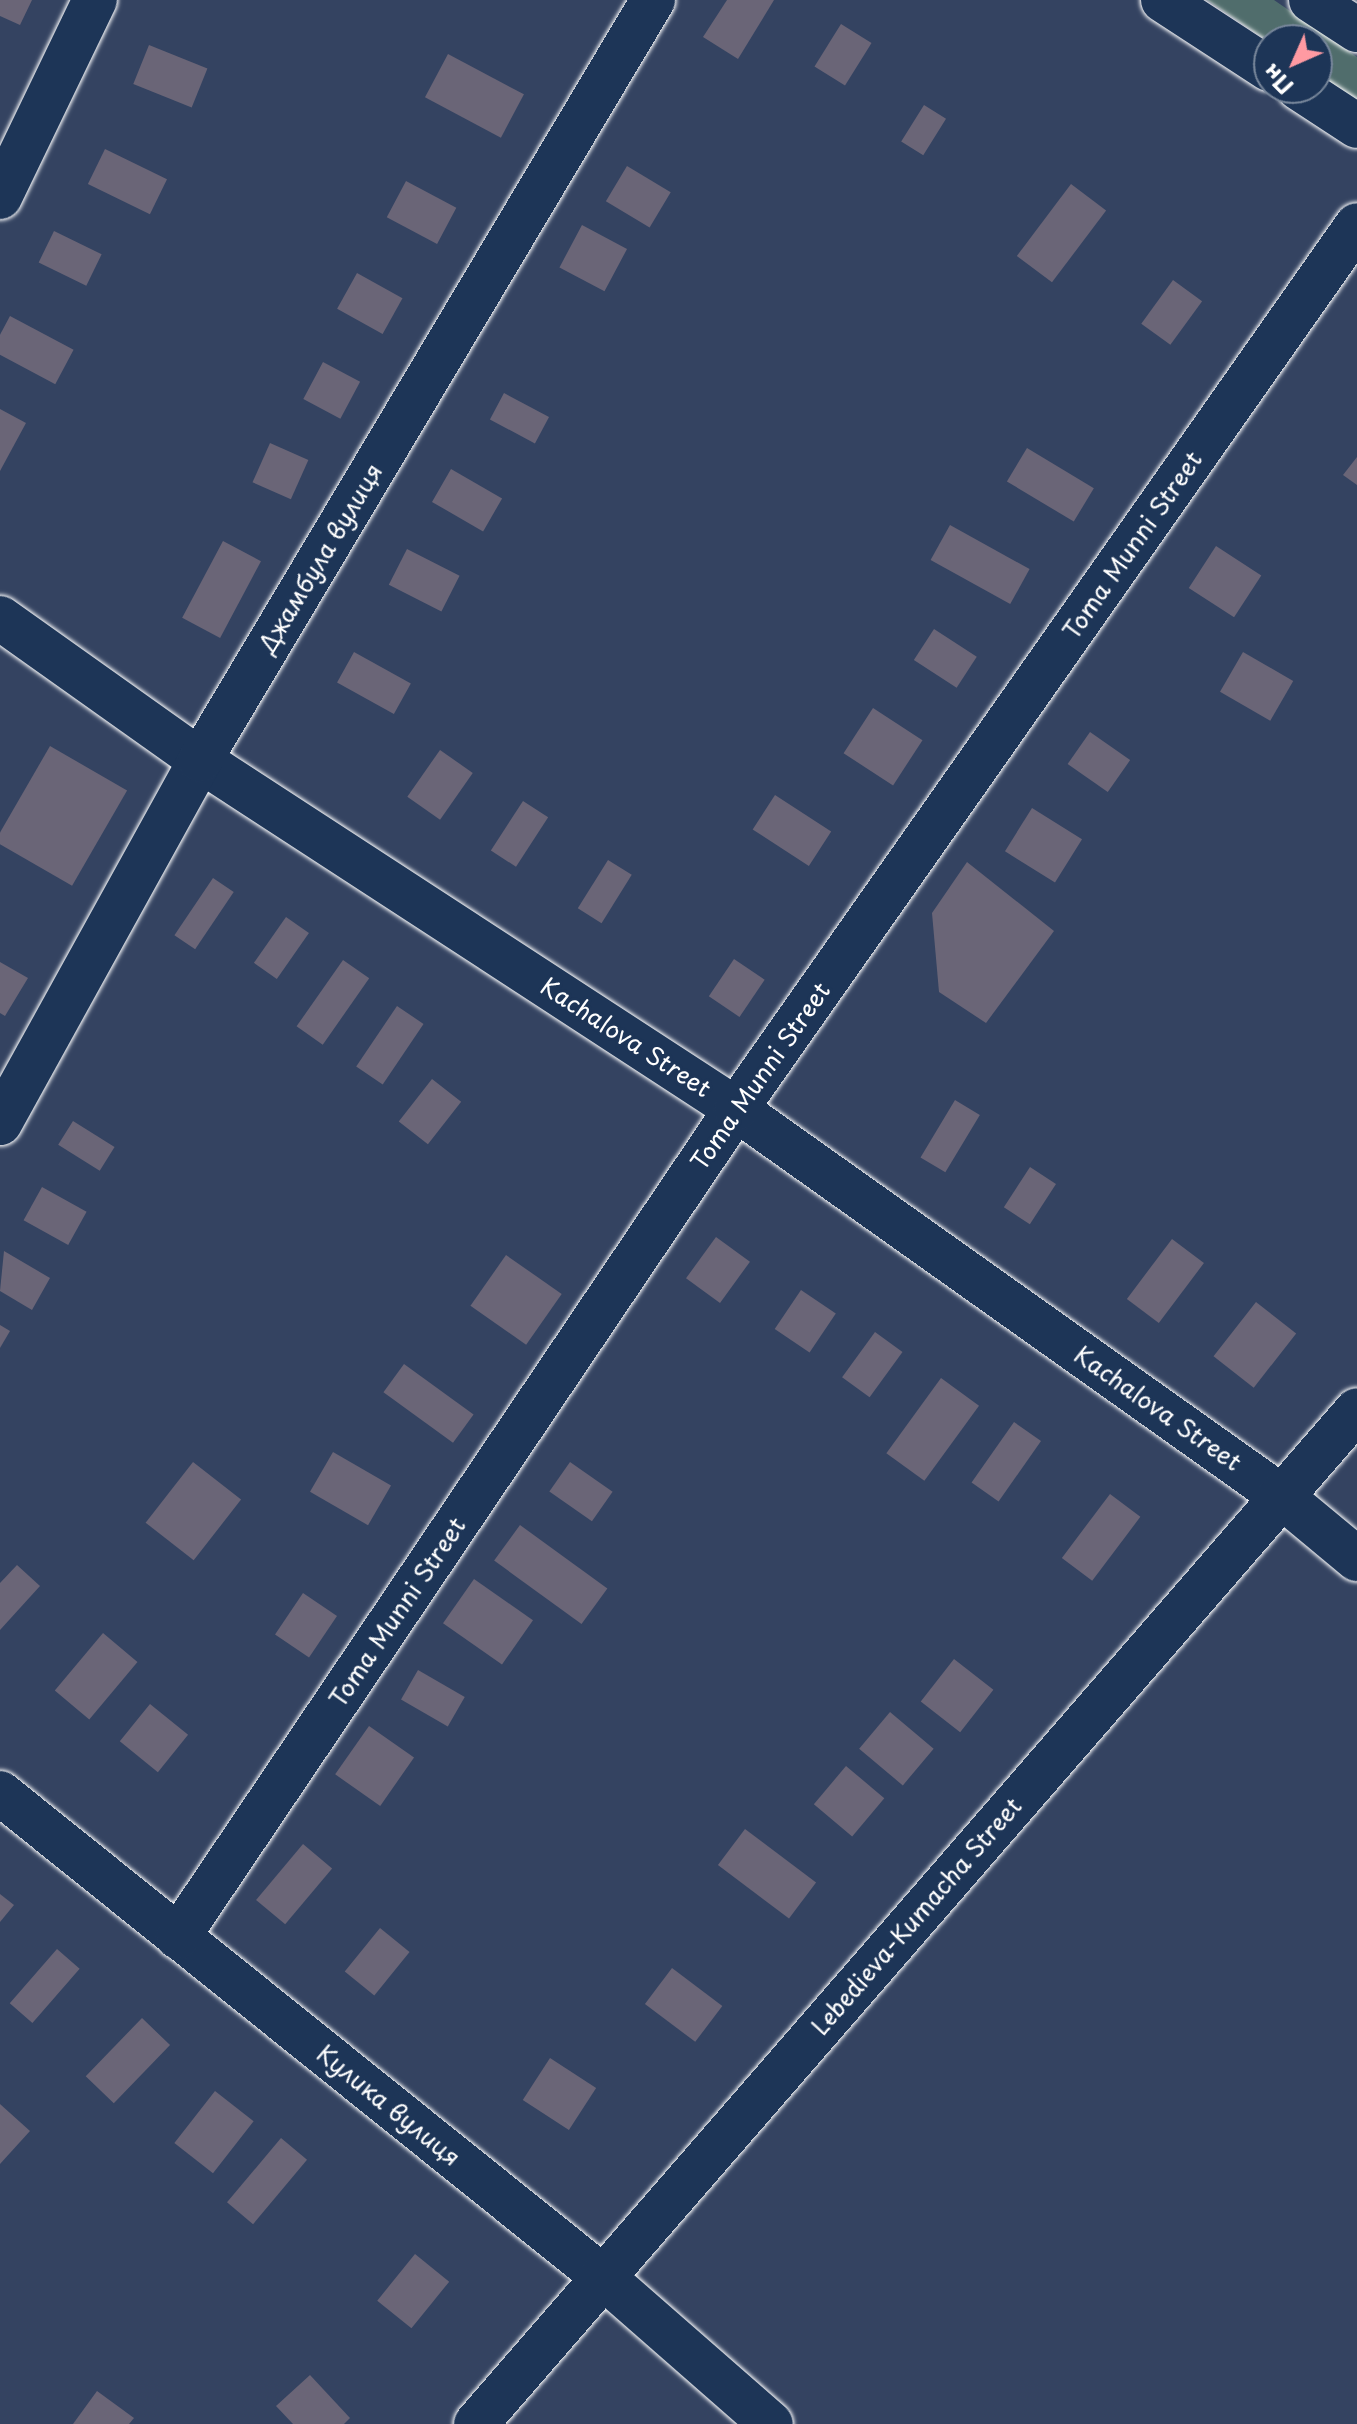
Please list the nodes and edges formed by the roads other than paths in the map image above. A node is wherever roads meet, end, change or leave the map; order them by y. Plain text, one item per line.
1 (95, 0) edge
2 (653, 0) edge
3 (1163, 0) edge
4 (1311, 0) edge
5 (1357, 30) edge
6 (1253, 59) edge
7 (1323, 104) edge
8 (1357, 126) edge
9 (0, 197) edge
10 (1357, 225) edge
11 (0, 618) edge
12 (200, 760) junction
13 (736, 1109) junction
14 (0, 1123) edge
15 (1357, 1410) edge
16 (1281, 1496) junction
17 (1357, 1559) edge
18 (0, 1793) edge
19 (178, 1937) junction
20 (603, 2277) junction
21 (476, 2424) edge
22 (771, 2424) edge

1 - 9 street
2 - 12 street, Джамбула вулиця
3 - 6 street
4 - 5 street
7 - 8 street
10 - 13 street, Toma Munni Street
11 - 12 street, Kachalova Street
12 - 13 street, Kachalova Street
12 - 14 street, Джамбула вулиця
13 - 16 street, Kachalova Street
13 - 19 street, Toma Munni Street
15 - 16 street, Lebedieva-Kumacha Street
16 - 17 street, Kachalova Street
16 - 20 street, Lebedieva-Kumacha Street
18 - 19 street, Кулика вулиця
19 - 20 street, Кулика вулиця
20 - 21 street, Lebedieva-Kumacha Street
20 - 22 street, Кулика вулиця

